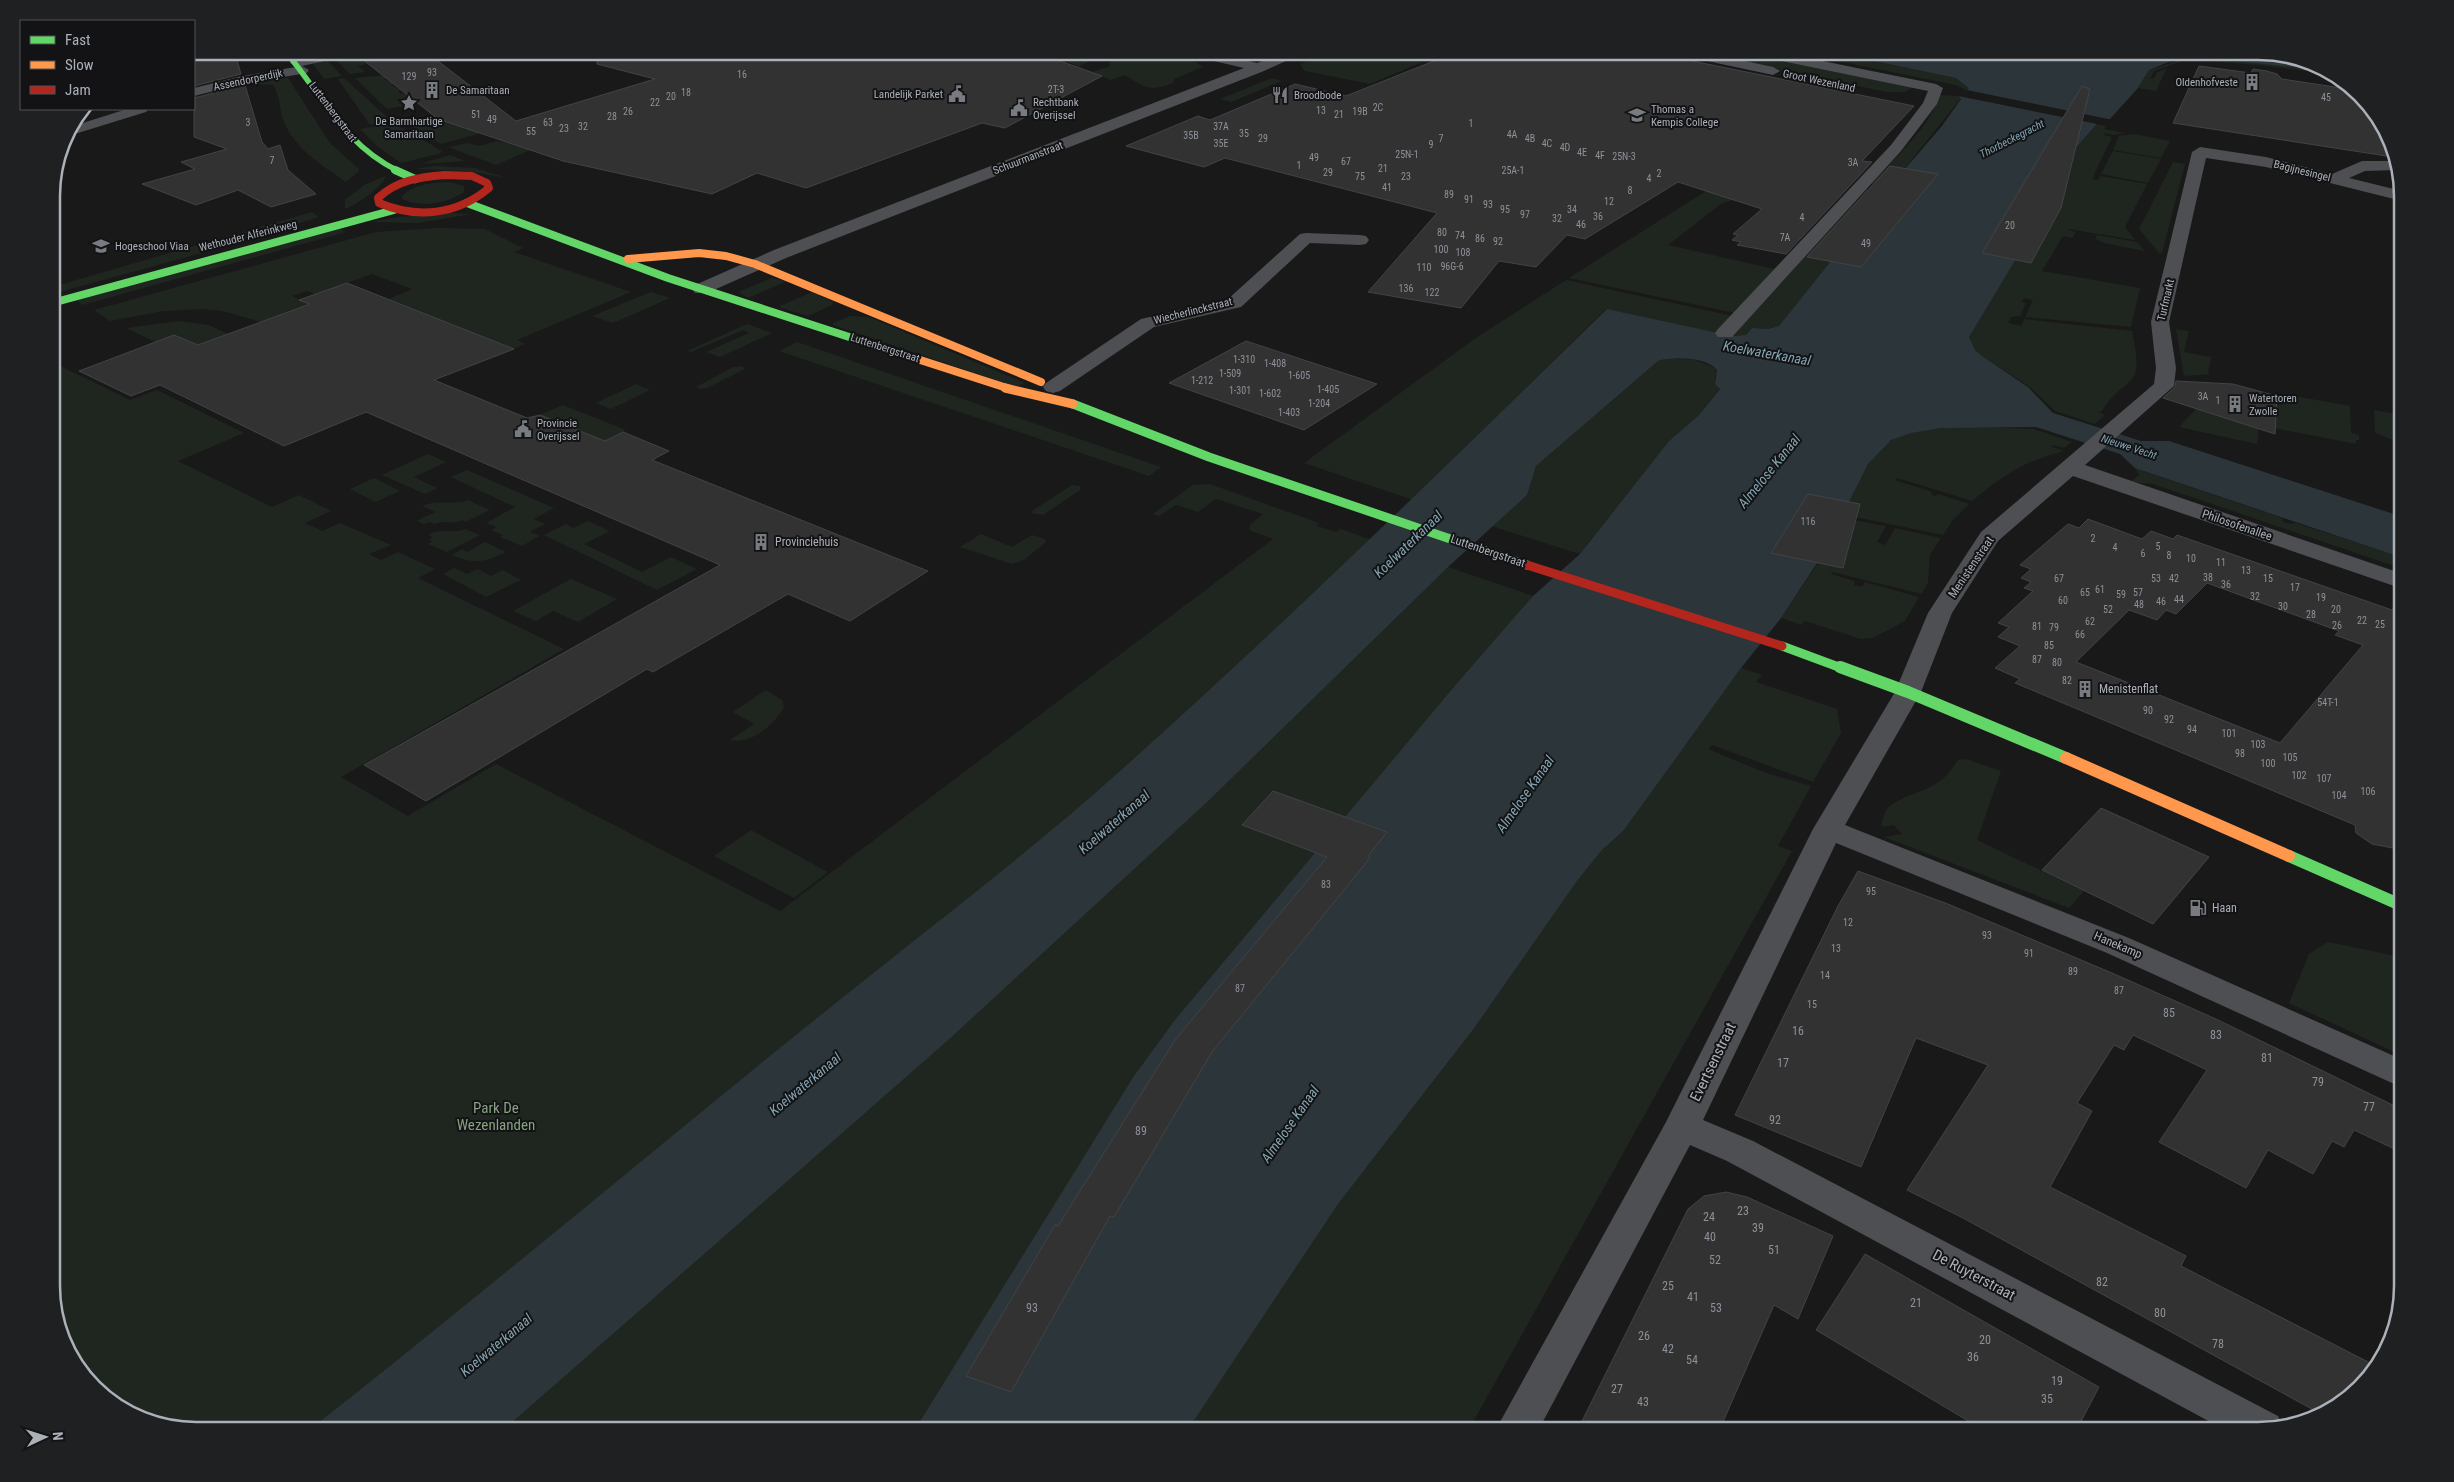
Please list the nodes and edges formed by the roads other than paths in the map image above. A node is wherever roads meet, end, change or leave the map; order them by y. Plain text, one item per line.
1 (293, 60) edge
2 (320, 60) edge
3 (1226, 60) edge
4 (1279, 60) edge
5 (1720, 60) edge
6 (1797, 60) edge
7 (299, 66) junction
8 (1259, 68) junction
9 (1785, 74) dead end
10 (195, 92) edge
11 (1911, 100) dead end
12 (1930, 104) junction
13 (138, 110) edge
14 (78, 129) edge
15 (2200, 152) joint
16 (2390, 166) edge
17 (415, 179) junction
18 (2334, 179) junction
19 (2394, 194) edge
20 (379, 203) junction
21 (467, 203) junction
22 (394, 210) junction
23 (1360, 240) dead end
24 (619, 259) junction
25 (755, 264) junction
26 (701, 289) junction
27 (60, 294) edge
28 (60, 301) edge
29 (1725, 334) dead end
30 (1053, 387) junction
31 (1070, 403) junction
32 (2071, 468) junction
33 (2394, 579) edge
34 (1908, 692) junction
35 (1828, 829) junction
36 (2394, 902) edge
37 (2394, 1071) edge
38 (1682, 1126) junction
39 (1521, 1422) edge
40 (2250, 1422) edge

1 - 7 main road, Luttenbergstraat
2 - 7 street, Assendorperdijk
3 - 8 street
4 - 8 street, Schuurmanstraat
5 - 9 street, Groot Wezenland
6 - 12 street, Groot Wezenland
7 - 10 street, Assendorperdijk
7 - 17 main road, Luttenbergstraat
8 - 25 street, Schuurmanstraat
11 - 12 street
12 - 29 street
13 - 14 street
15 - 18 street, Bagijnesingel
15 - 32 street, Turfmarkt
16 - 18 street
17 - 20 main road
17 - 21 main road
18 - 19 street, Bagijnesingel
20 - 22 main road
20 - 27 main road, Wethouder Alferinkweg
21 - 22 main road
21 - 24 main road, Luttenbergstraat
22 - 28 main road, Wethouder Alferinkweg
23 - 30 street, Wiecherlinckstraat
24 - 25 main road, Luttenbergstraat
24 - 26 main road, Luttenbergstraat
25 - 26 street
25 - 30 main road, Luttenbergstraat
26 - 31 main road, Luttenbergstraat
30 - 31 main road, Luttenbergstraat
31 - 34 main road, Luttenbergstraat
32 - 33 street, Philosofenallee
32 - 34 street, Menistenstraat
34 - 35 street, Evertsenstraat
34 - 36 main road
35 - 37 street, Hanekamp
35 - 38 street, Evertsenstraat
38 - 39 street, Evertsenstraat
38 - 40 street, De Ruyterstraat

